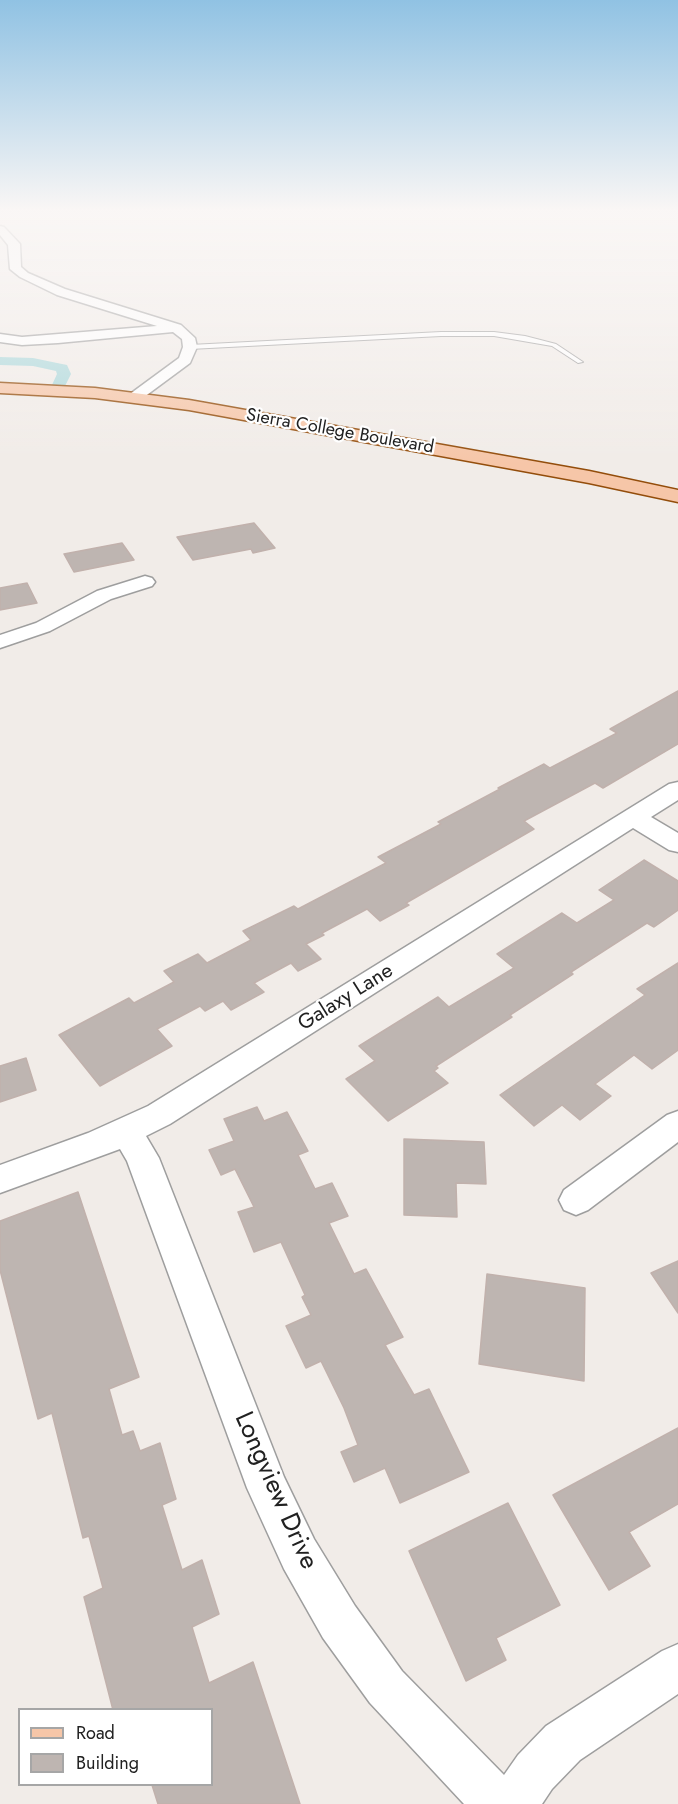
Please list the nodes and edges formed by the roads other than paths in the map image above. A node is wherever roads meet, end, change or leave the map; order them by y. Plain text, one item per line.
1 (71, 295) edge
2 (176, 328) junction
3 (0, 338) edge
4 (190, 348) junction
5 (580, 362) dead end
6 (0, 388) edge
7 (135, 398) junction
8 (678, 496) edge
9 (144, 582) dead end
10 (0, 642) edge
11 (678, 789) edge
12 (633, 817) junction
13 (678, 844) edge
14 (678, 1124) edge
15 (127, 1132) junction
16 (0, 1179) edge
17 (576, 1200) dead end
18 (678, 1667) edge
19 (498, 1804) edge
20 (513, 1804) edge

1 - 2 street
2 - 3 street
2 - 4 street
4 - 5 lane
4 - 7 street
6 - 7 main road, Sierra College Boulevard
7 - 8 main road, Sierra College Boulevard
9 - 10 street
11 - 12 street, Galaxy Lane
12 - 13 street
12 - 15 street, Galaxy Lane
14 - 17 street
15 - 16 street, Galaxy Lane
15 - 19 street, Longview Drive
18 - 20 street

